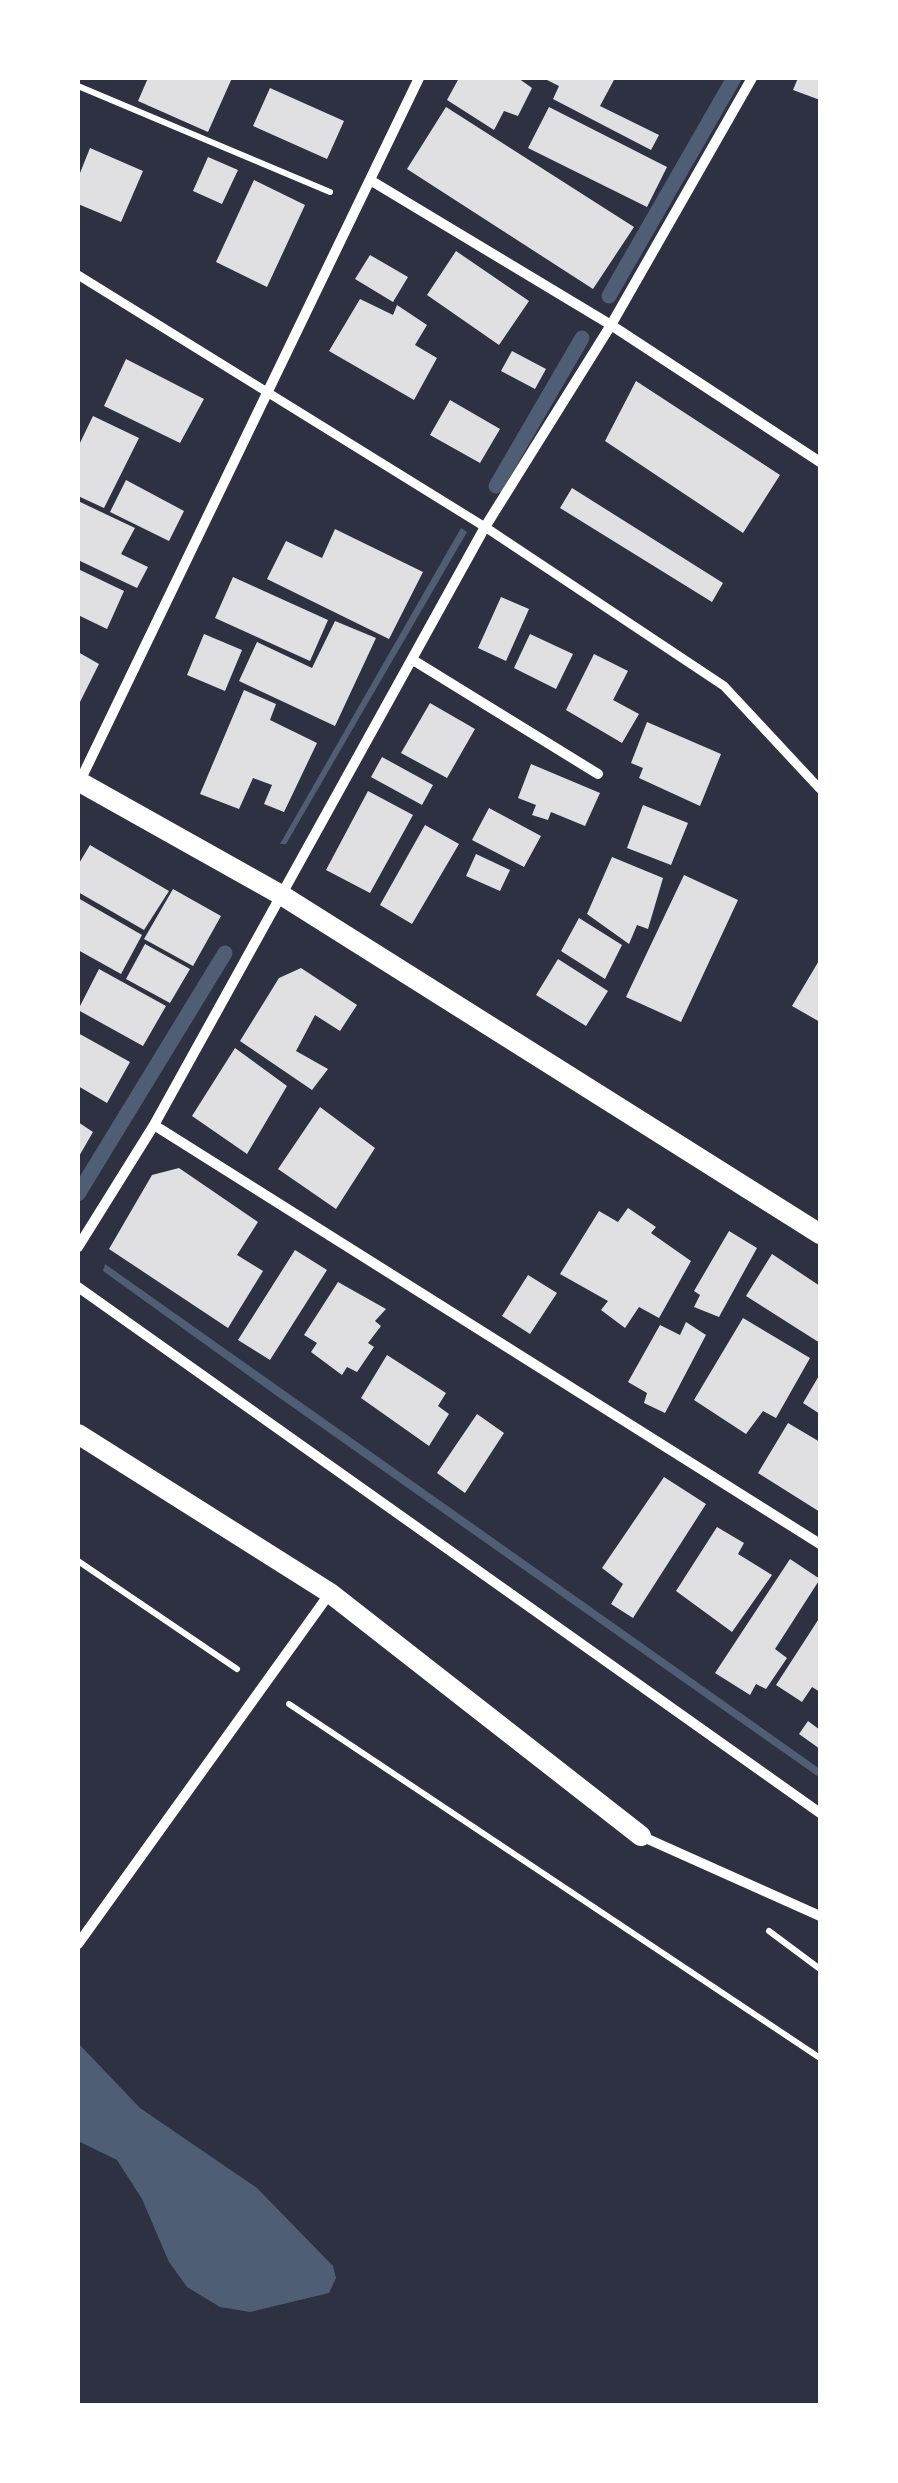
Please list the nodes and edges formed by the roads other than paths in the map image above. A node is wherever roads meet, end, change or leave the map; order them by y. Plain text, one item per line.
1 (419, 78) edge
2 (752, 78) edge
3 (370, 180) junction
4 (78, 275) edge
5 (611, 325) junction
6 (267, 392) junction
7 (820, 462) edge
8 (486, 527) junction
9 (413, 660) junction
10 (598, 774) dead end
11 (78, 783) edge
12 (820, 788) edge
13 (283, 896) junction
14 (154, 1124) junction
15 (820, 1234) edge
16 (78, 1247) edge
17 (78, 1287) edge
18 (78, 1434) edge
19 (820, 1544) edge
20 (330, 1593) junction
21 (820, 1813) edge
22 (641, 1836) joint
23 (820, 1916) edge
24 (78, 1944) edge

1 - 3 street
2 - 5 street
3 - 5 street
3 - 6 street
4 - 6 street
5 - 7 street
5 - 8 street
6 - 8 street
6 - 11 street
8 - 9 street
8 - 12 street
9 - 10 street
9 - 13 street
11 - 13 main road
13 - 14 street
13 - 15 main road
14 - 16 street
14 - 19 street
17 - 21 street
18 - 20 main road
20 - 22 main road
20 - 24 street
22 - 23 street

